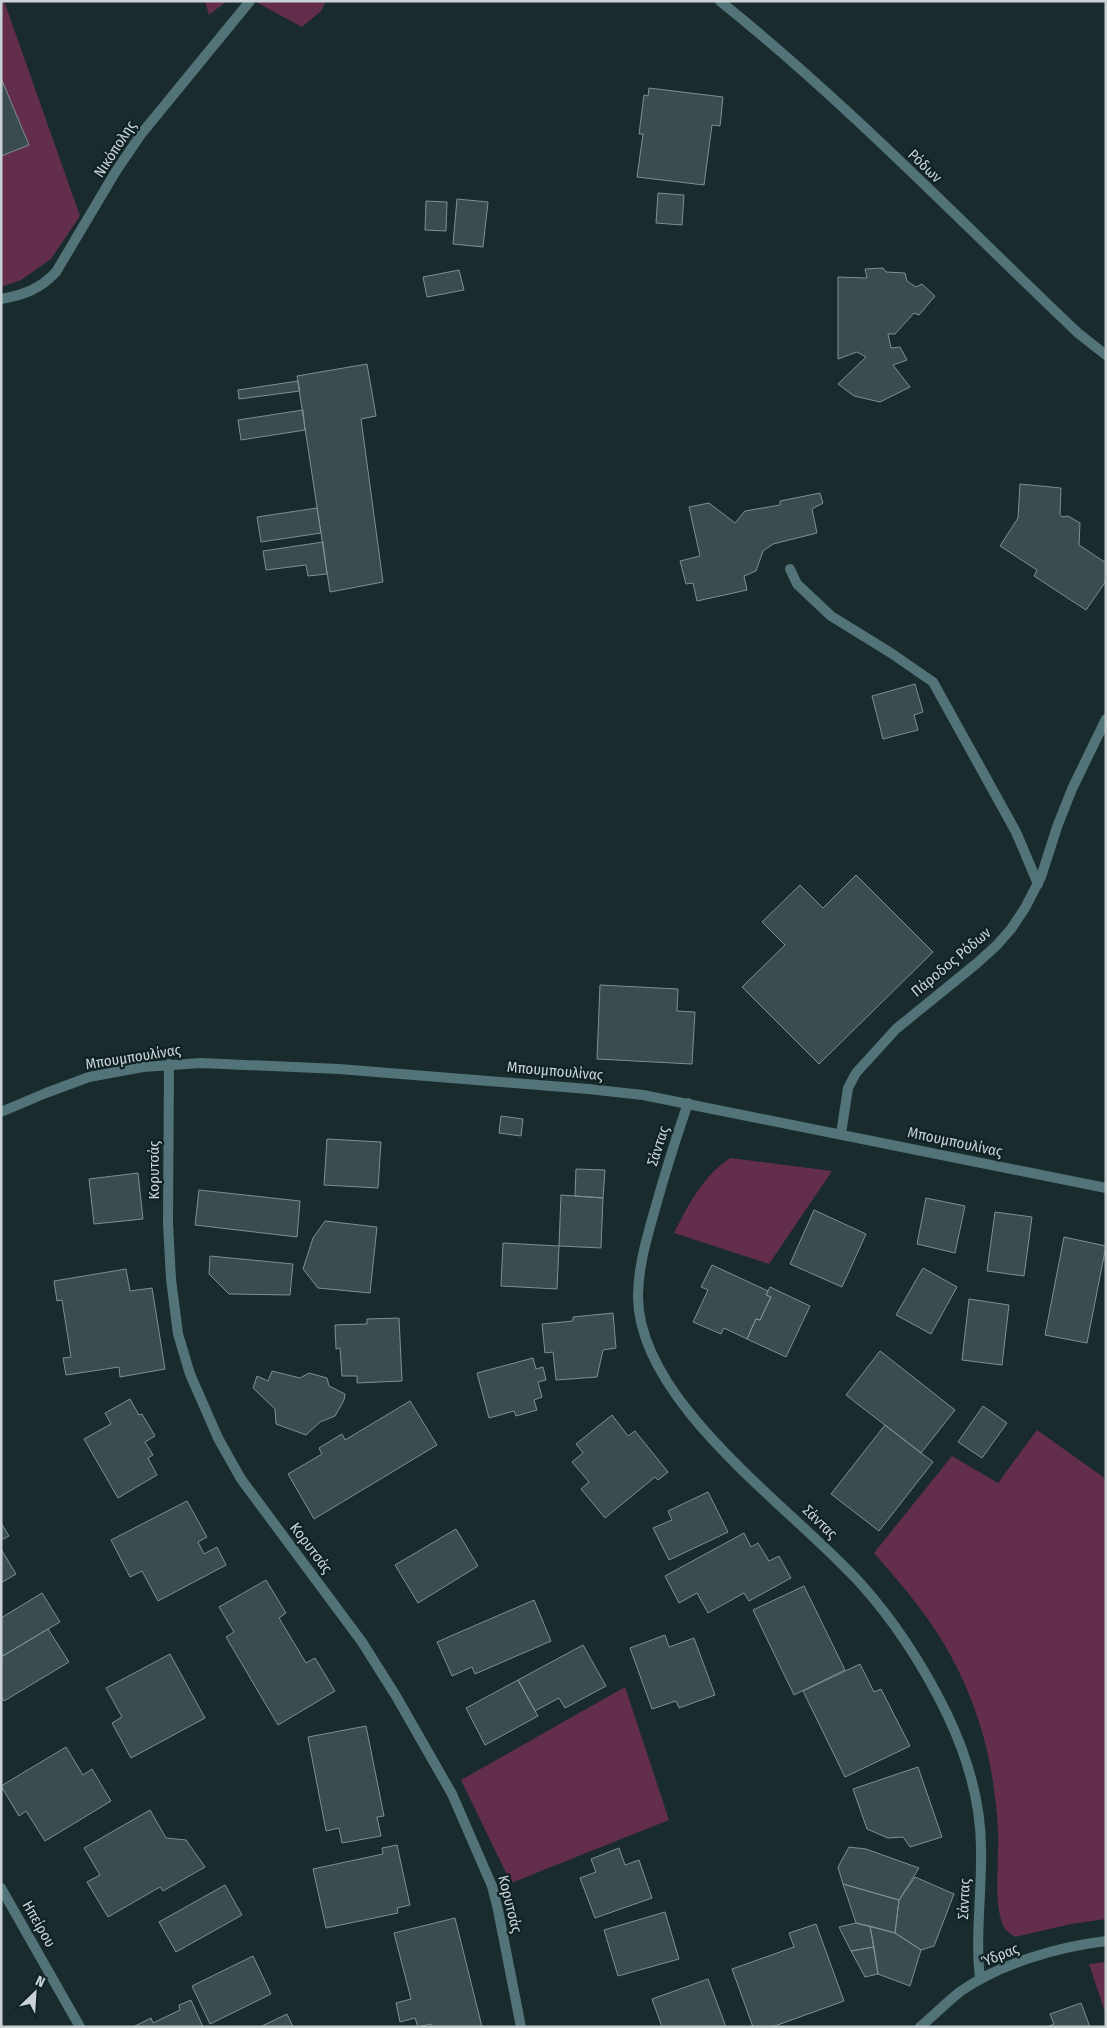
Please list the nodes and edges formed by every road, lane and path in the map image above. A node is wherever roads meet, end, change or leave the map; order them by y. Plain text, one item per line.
1 (250, 1) edge
2 (720, 1) edge
3 (1, 299) edge
4 (1106, 355) edge
5 (790, 569) dead end
6 (1106, 719) edge
7 (1038, 884) junction
8 (169, 1064) junction
9 (688, 1103) junction
10 (1, 1112) edge
11 (841, 1134) junction
12 (1106, 1188) edge
13 (1, 1888) edge
14 (1106, 1941) edge
15 (980, 1979) junction
16 (80, 2027) edge
17 (521, 2027) edge
18 (920, 2027) edge

1 - 3 street, Νικόπολης
2 - 4 street, Ρόδων
5 - 7 street
6 - 7 street, Πάροδος Ρόδων
7 - 11 street, Πάροδος Ρόδων
8 - 9 street, Μπουμπουλίνας
8 - 10 street, Μπουμπουλίνας
8 - 17 street, Κορυτσάς
9 - 11 street, Μπουμπουλίνας
9 - 15 street, Σάντας
11 - 12 street, Μπουμπουλίνας
13 - 16 street, Ηπείρου
14 - 15 street, Ύδρας
15 - 18 street, Ύδρας

